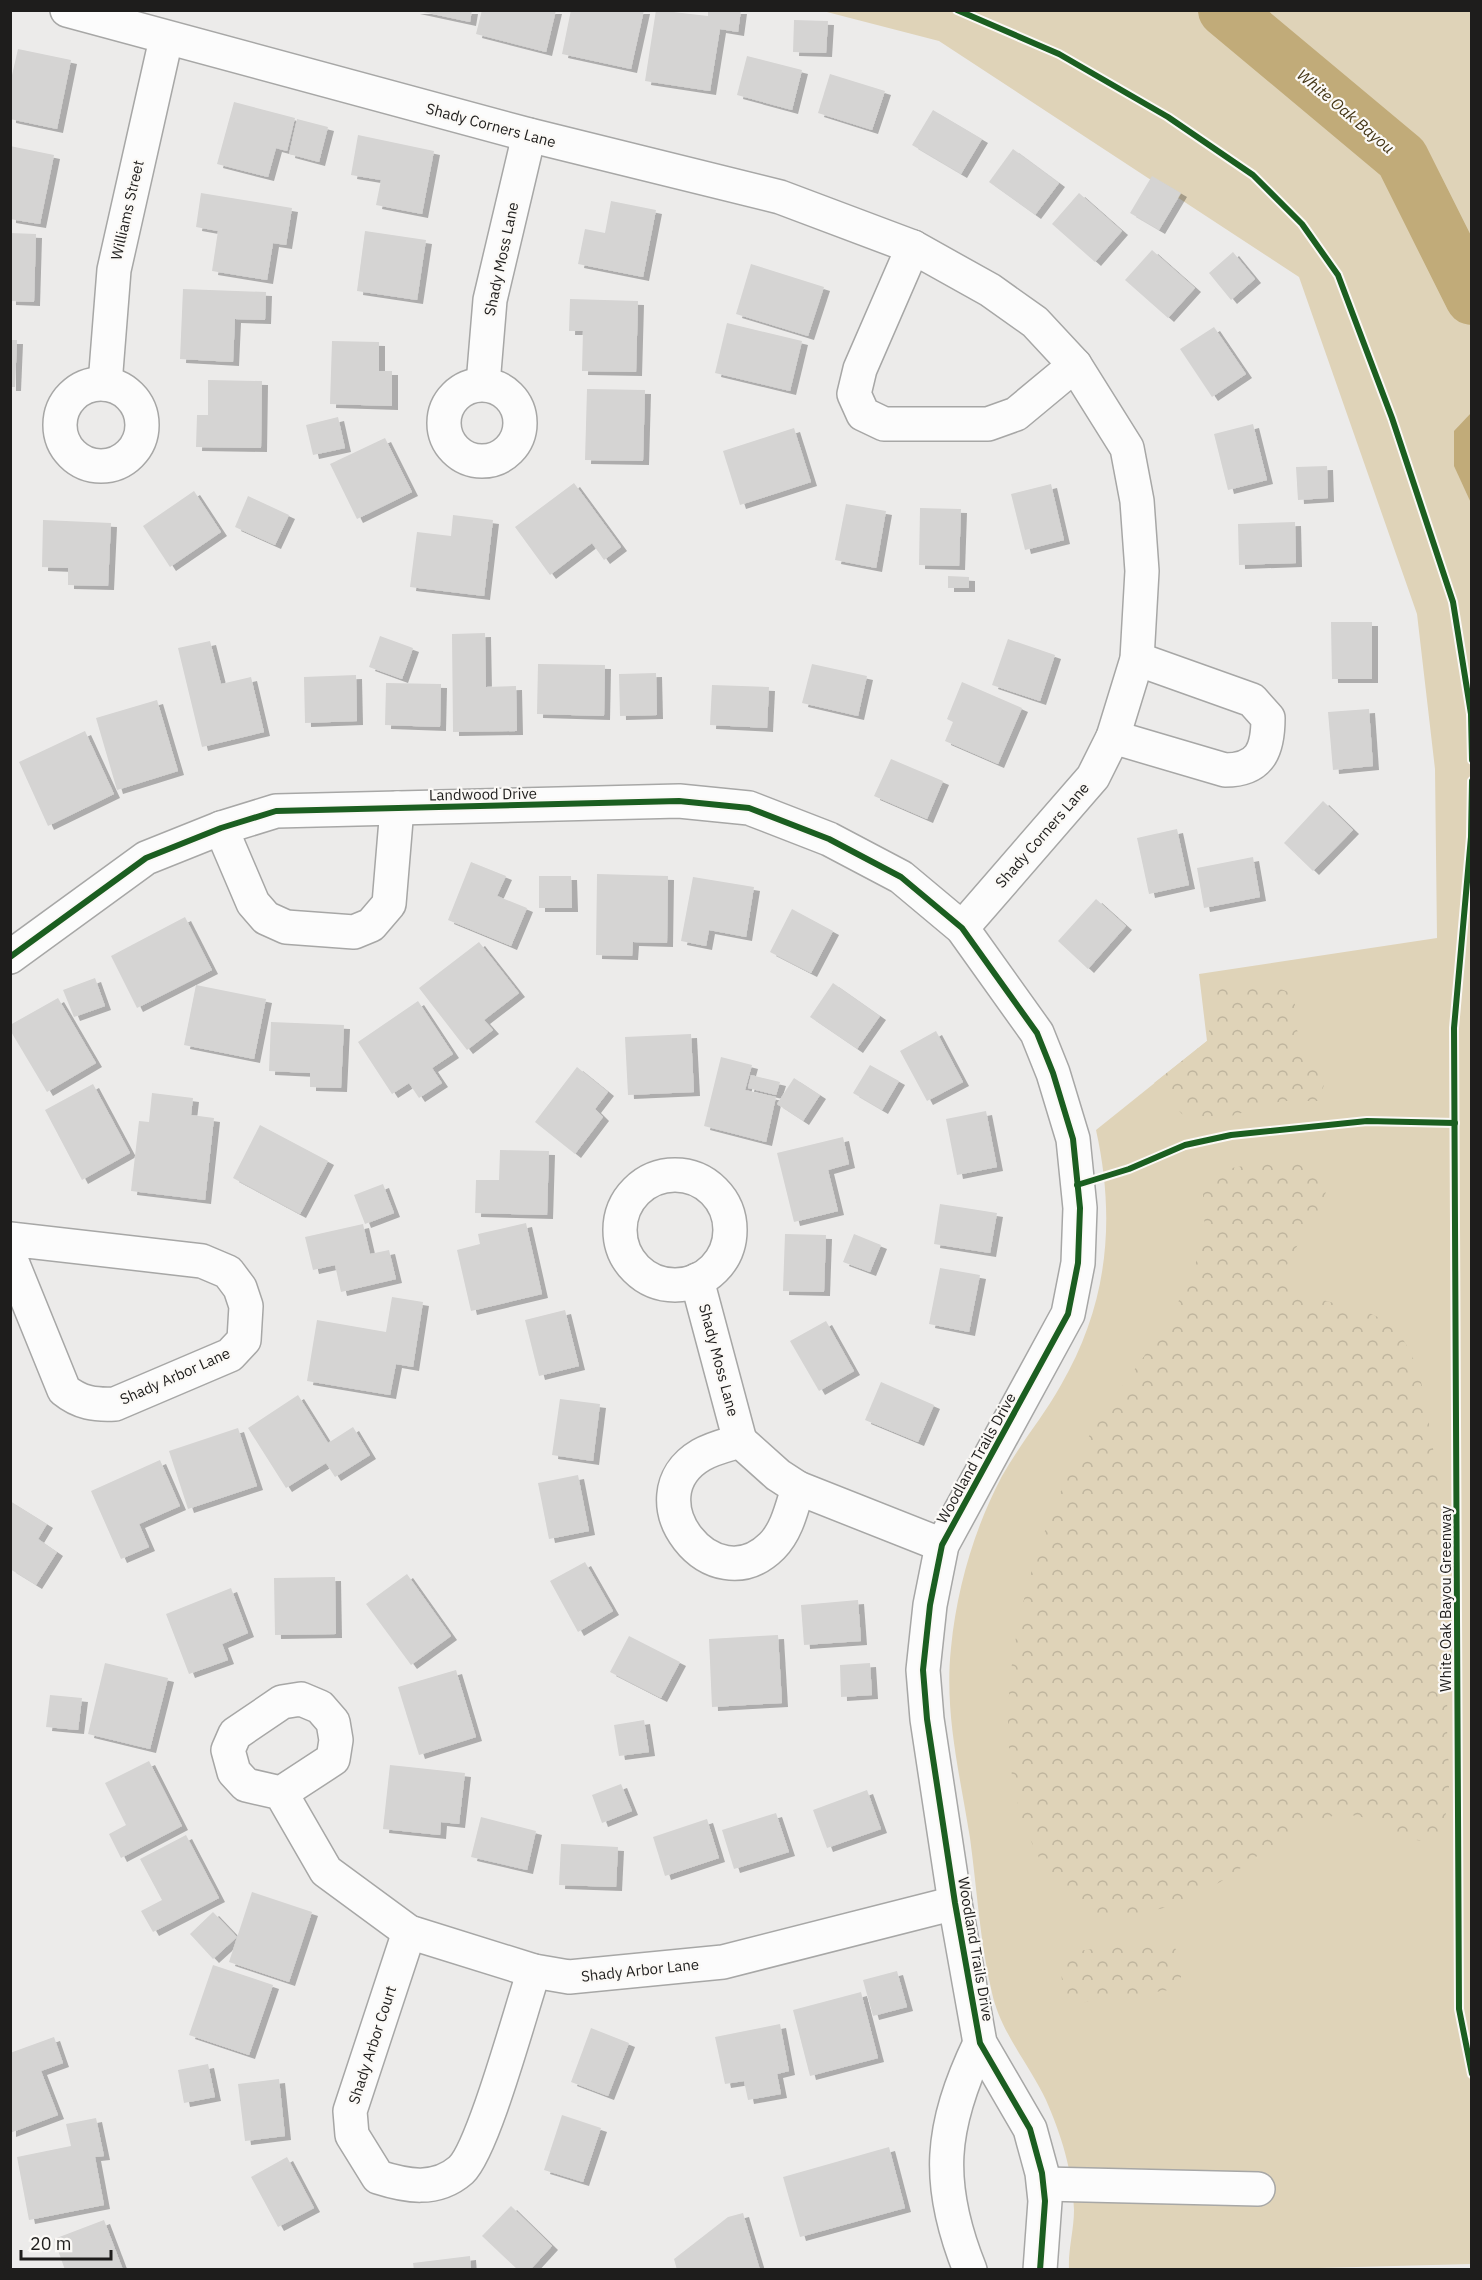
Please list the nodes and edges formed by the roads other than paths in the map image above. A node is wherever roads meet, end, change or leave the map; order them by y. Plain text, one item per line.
1 (67, 10) edge
2 (166, 39) junction
3 (529, 135) junction
4 (913, 247) junction
5 (1075, 365) junction
6 (105, 384) dead end
7 (483, 384) dead end
8 (1137, 659) junction
9 (1113, 737) junction
10 (397, 808) junction
11 (221, 828) junction
12 (962, 928) junction
13 (10, 957) edge
14 (10, 1239) edge
15 (10, 1257) edge
16 (697, 1280) dead end
17 (740, 1440) junction
18 (798, 1488) junction
19 (942, 1545) junction
20 (281, 1793) dead end
21 (955, 1903) junction
22 (409, 1932) junction
23 (534, 1971) junction
24 (980, 2043) junction
25 (1044, 2184) junction
26 (1258, 2189) dead end
27 (970, 2270) edge
28 (1040, 2270) edge

1 - 2 street, Shady Corners Lane
2 - 3 street, Shady Corners Lane
2 - 6 street, Williams Street
3 - 4 street, Shady Corners Lane
3 - 7 street, Shady Moss Lane
4 - 5 street, Shady Corners Lane
4 - 5 street
5 - 8 street, Shady Corners Lane
8 - 9 street, Shady Corners Lane
8 - 9 street
9 - 12 street, Shady Corners Lane
10 - 11 street, Landwood Drive
10 - 11 street
10 - 12 street, Landwood Drive
11 - 13 street, Landwood Drive
12 - 19 street, Woodland Trails Drive
14 - 15 street, Shady Arbor Lane
16 - 17 street, Shady Moss Lane
17 - 18 street
17 - 18 street
18 - 19 street
19 - 21 street, Woodland Trails Drive
20 - 22 street, Shady Arbor Lane
21 - 23 street, Shady Arbor Lane
21 - 24 street, Woodland Trails Drive
22 - 23 street, Shady Arbor Lane
22 - 23 street, Shady Arbor Court
24 - 25 street, Woodland Trails Drive
24 - 27 street, Woodland Trails Drive
25 - 26 street
25 - 28 street, Woodland Trails Drive

